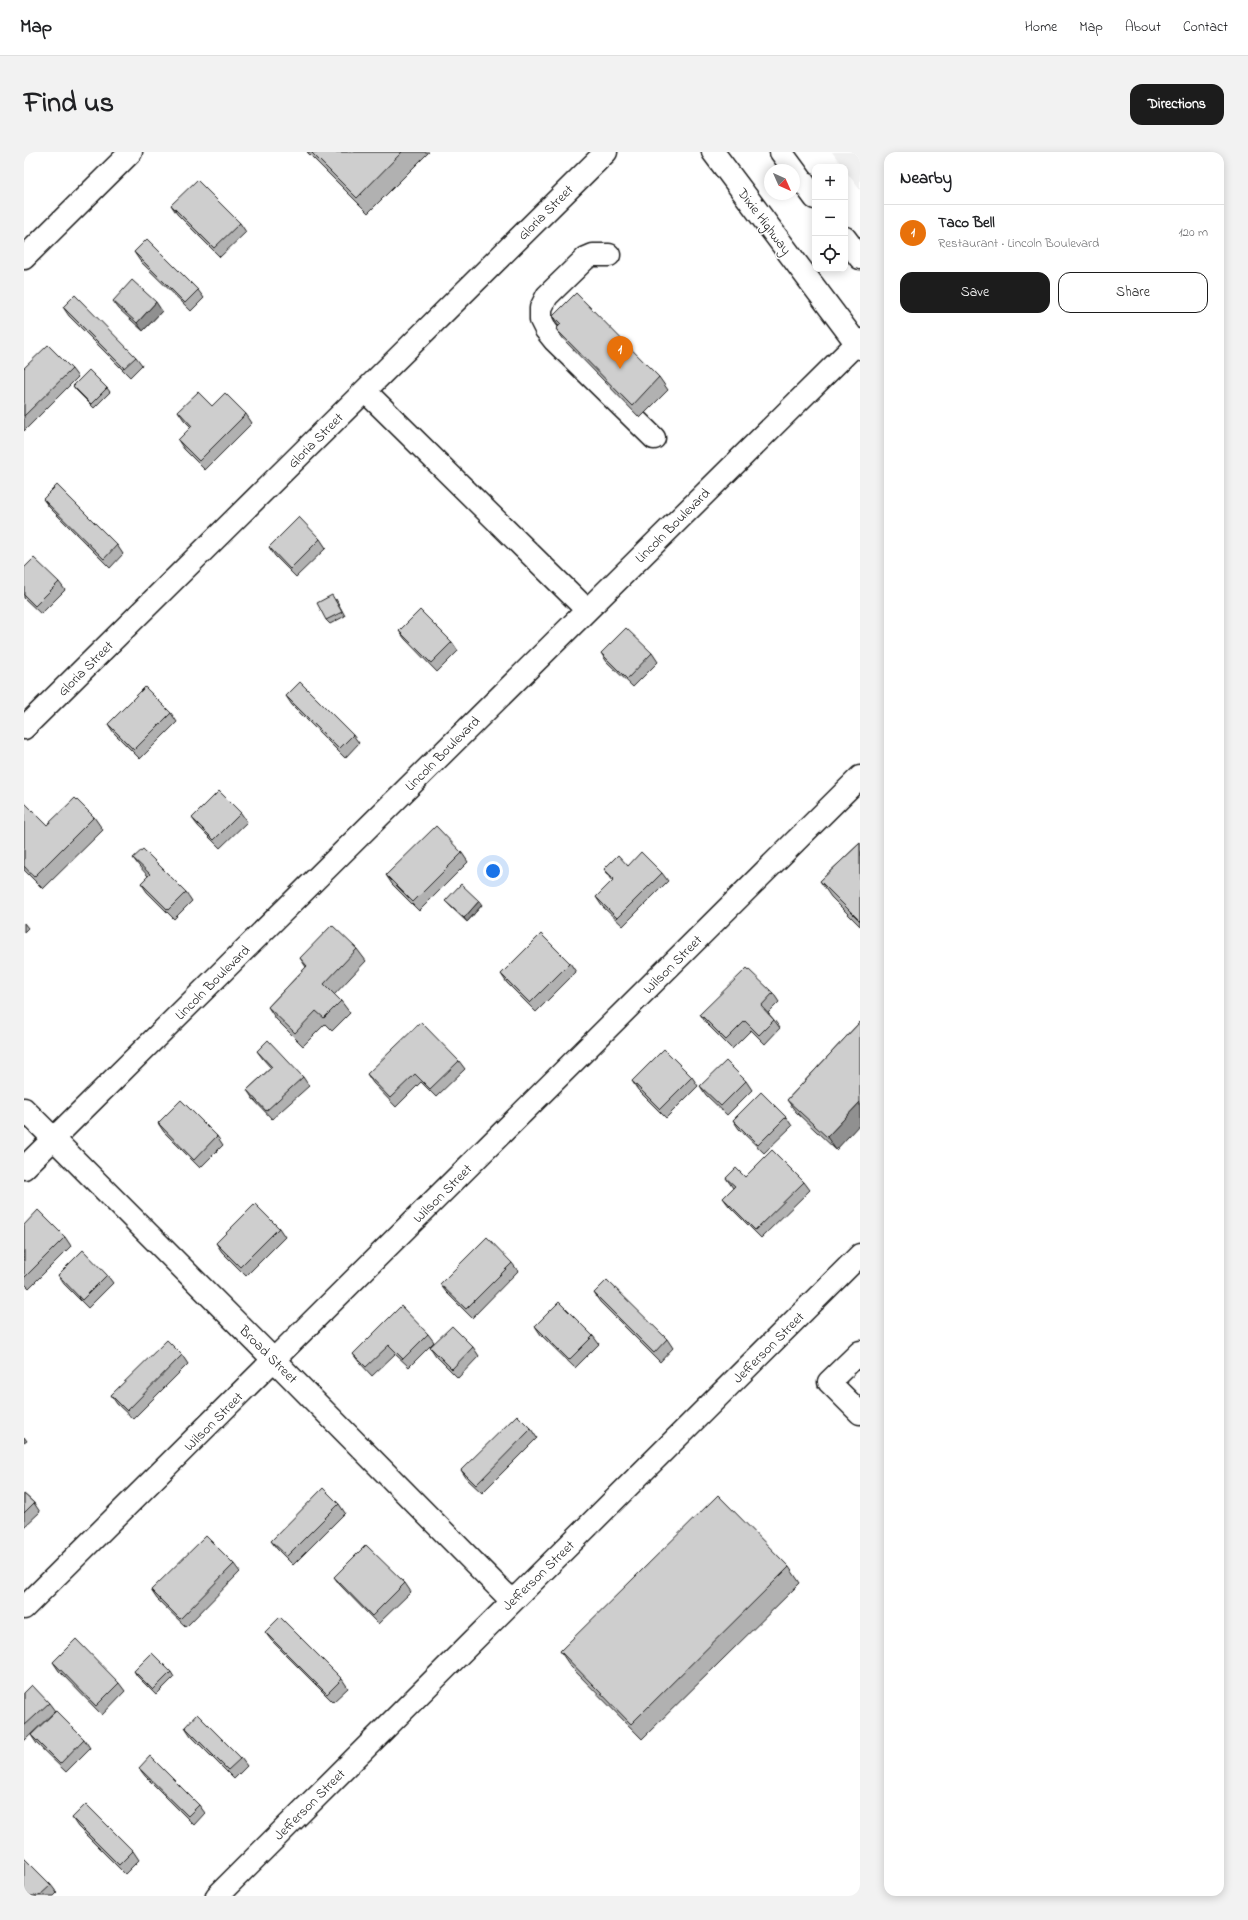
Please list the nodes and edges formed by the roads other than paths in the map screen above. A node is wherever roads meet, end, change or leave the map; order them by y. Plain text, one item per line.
1 (132, 152) edge
2 (606, 152) edge
3 (713, 152) edge
4 (781, 152) edge
5 (812, 194) edge
6 (848, 242) edge
7 (609, 255) dead end
8 (24, 258) edge
9 (860, 258) edge
10 (859, 344) edge
11 (365, 391) junction
12 (654, 438) dead end
13 (587, 610) junction
14 (24, 728) edge
15 (860, 776) edge
16 (24, 1109) edge
17 (54, 1139) junction
18 (24, 1168) edge
19 (860, 1255) edge
20 (860, 1352) edge
21 (274, 1360) junction
22 (860, 1413) edge
23 (512, 1601) junction
24 (24, 1608) edge
25 (218, 1896) edge

1 - 8 street
2 - 11 street, Gloria Street
3 - 10 street, Dixie Highway
4 - 5 street
6 - 9 street
7 - 12 street
10 - 13 street, Lincoln Boulevard
11 - 13 street
11 - 14 street, Gloria Street
13 - 17 street, Lincoln Boulevard
15 - 21 street, Wilson Street
16 - 17 street, Broad Street
17 - 18 street, Lincoln Boulevard
17 - 21 street, Broad Street
19 - 23 street, Jefferson Street
20 - 22 street
21 - 23 street, Broad Street
21 - 24 street, Wilson Street
23 - 25 street, Jefferson Street

